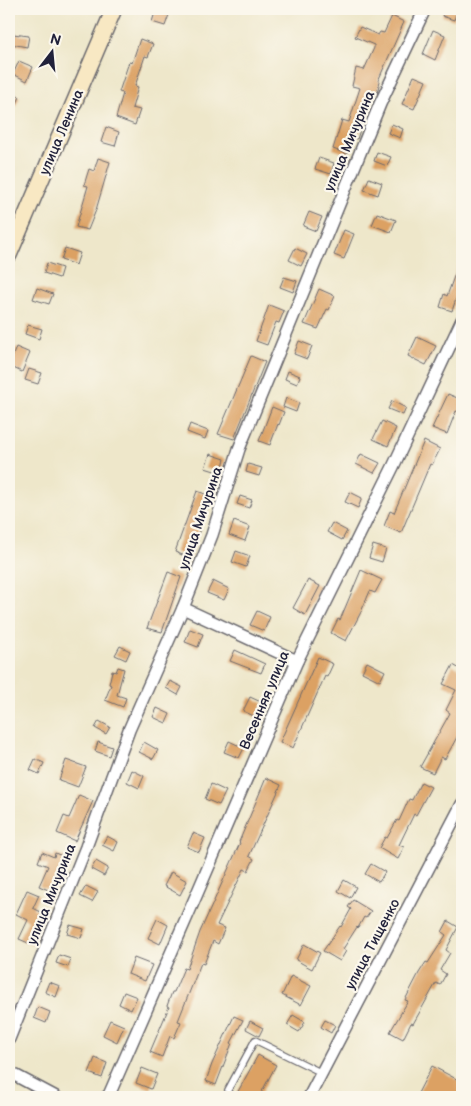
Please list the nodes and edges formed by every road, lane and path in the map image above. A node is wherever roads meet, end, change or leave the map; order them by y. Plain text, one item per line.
1 (114, 9) edge
2 (425, 9) edge
3 (9, 255) edge
4 (462, 320) edge
5 (183, 608) junction
6 (297, 661) junction
7 (462, 804) edge
8 (9, 1039) edge
9 (9, 1072) edge
10 (322, 1072) junction
11 (228, 1090) dead end
12 (56, 1097) edge
13 (106, 1097) edge
14 (309, 1097) edge

1 - 3 main road, улица Ленина
2 - 5 street, улица Мичурина
4 - 6 street, Весенняя улица
5 - 6 street
5 - 8 street, улица Мичурина
6 - 13 street, Весенняя улица
7 - 10 street, улица Тищенко
9 - 12 street
10 - 11 lane
10 - 14 street, улица Тищенко

